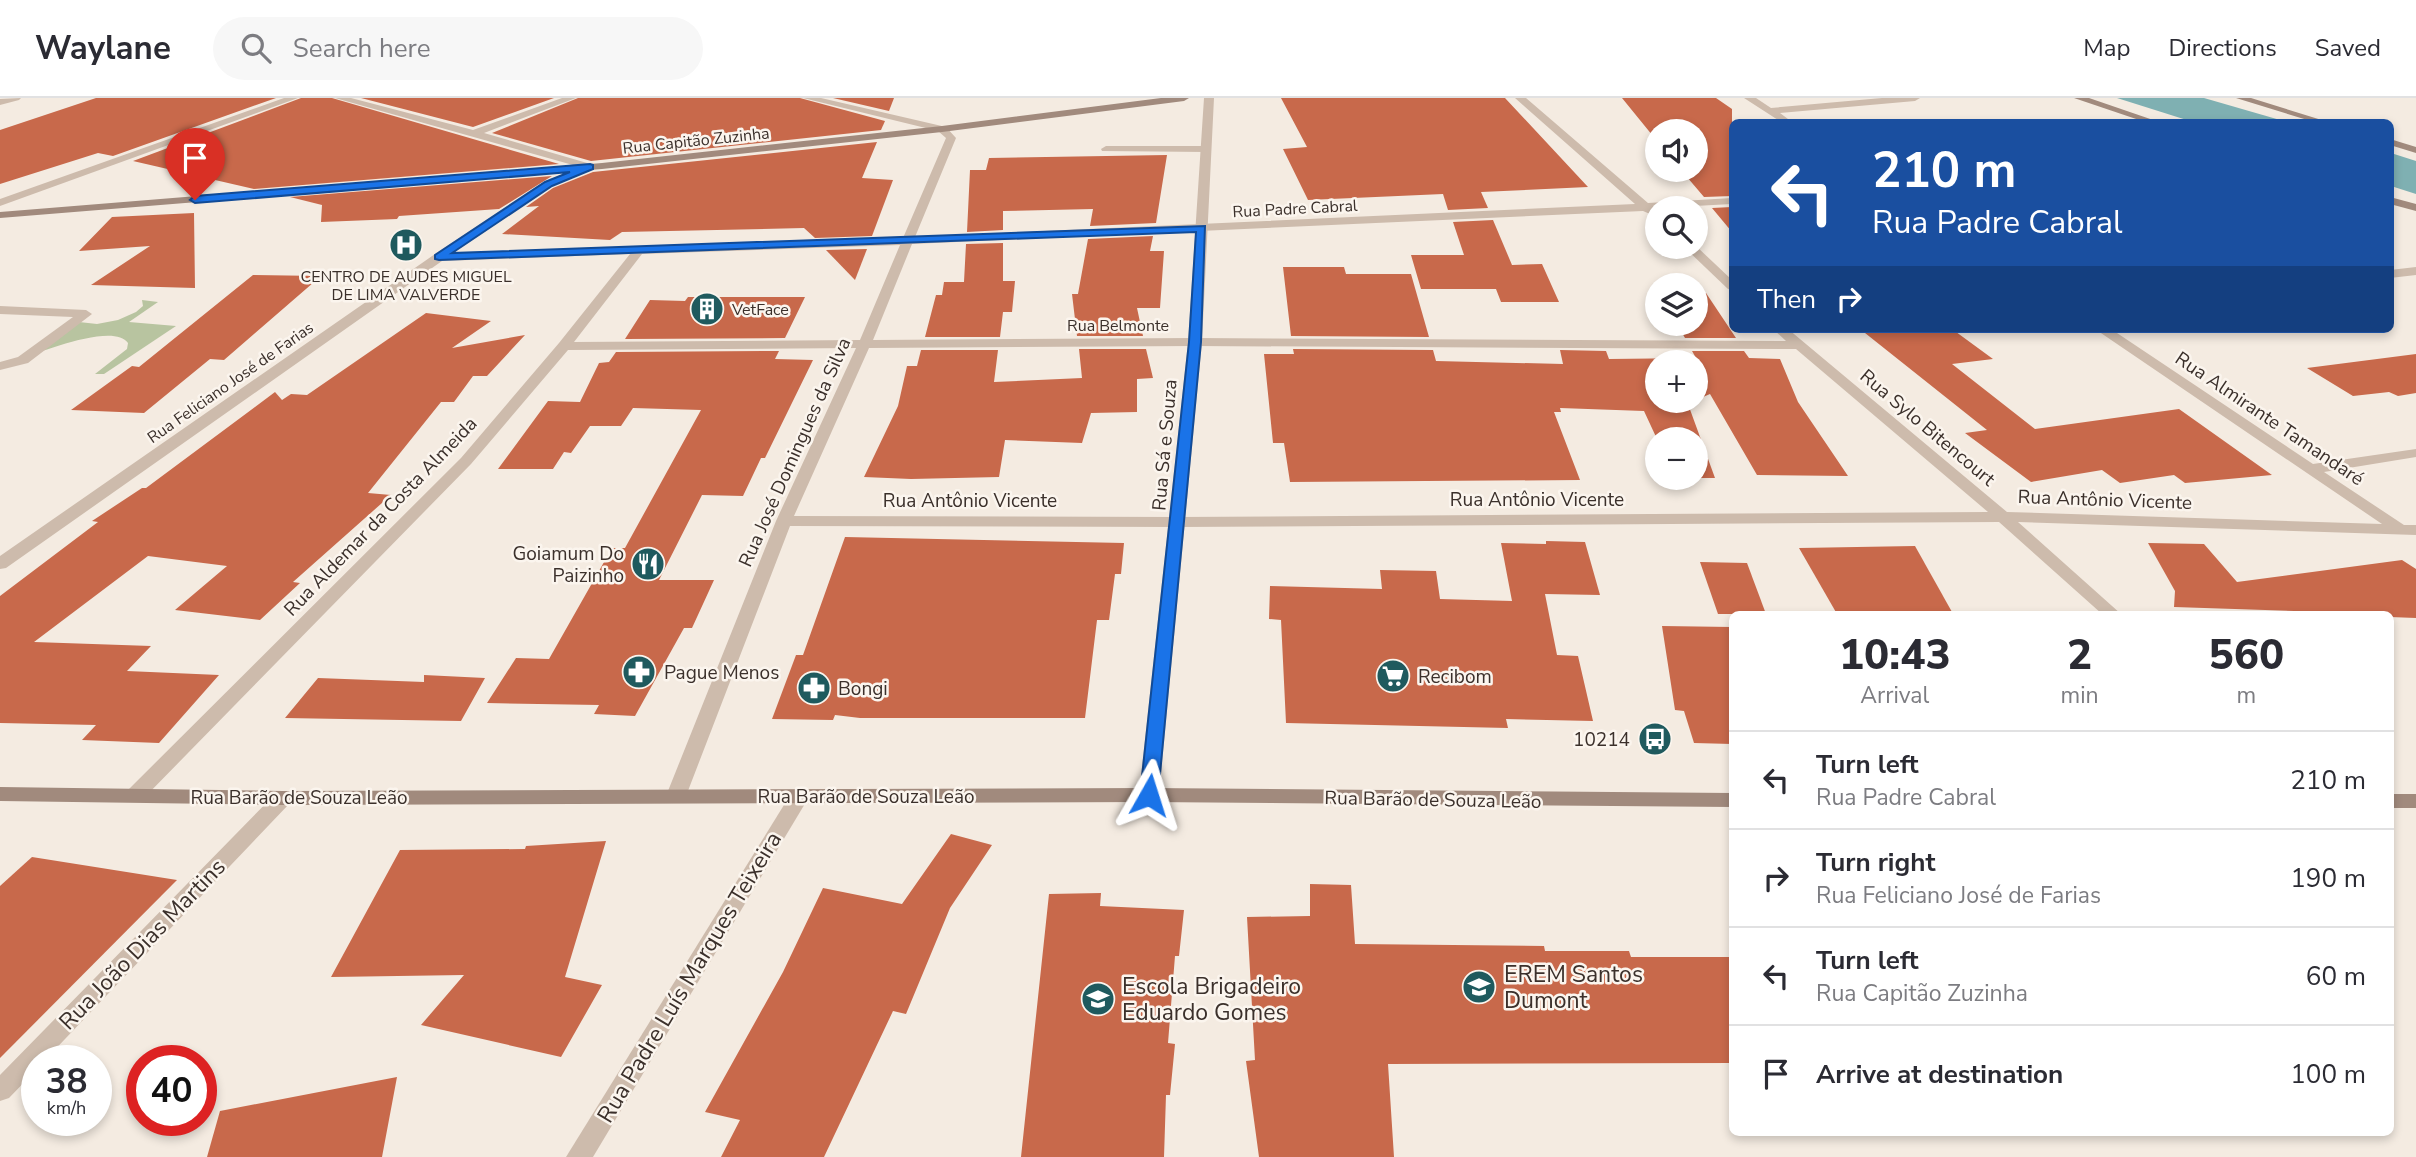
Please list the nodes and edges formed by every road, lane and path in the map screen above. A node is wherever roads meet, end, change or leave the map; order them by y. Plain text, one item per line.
1 (16, 98) edge
2 (293, 98) edge
3 (340, 98) edge
4 (571, 98) edge
5 (808, 98) edge
6 (1184, 98) edge
7 (1209, 98) edge
8 (1520, 98) edge
9 (1749, 98) edge
10 (1914, 98) edge
11 (2080, 98) edge
12 (2241, 98) edge
13 (0, 102) edge
14 (1768, 111) junction
15 (1782, 119) edge
16 (2145, 119) edge
17 (2313, 119) edge
18 (942, 129) junction
19 (474, 133) junction
20 (2394, 143) edge
21 (1106, 149) dead end
22 (1206, 149) junction
23 (2416, 150) edge
24 (590, 167) junction
25 (1729, 201) edge
26 (2394, 201) edge
27 (0, 203) edge
28 (1708, 203) edge
29 (1645, 206) edge
30 (1645, 207) edge
31 (2416, 208) edge
32 (0, 215) edge
33 (1201, 228) junction
34 (906, 241) junction
35 (639, 250) junction
36 (439, 257) junction
37 (1702, 259) edge
38 (2416, 271) edge
39 (2394, 274) edge
40 (1729, 283) edge
41 (0, 310) edge
42 (1784, 333) edge
43 (2108, 333) edge
44 (1195, 342) junction
45 (865, 343) junction
46 (1797, 345) junction
47 (564, 346) junction
48 (0, 366) edge
49 (2416, 453) edge
50 (2311, 469) junction
51 (2003, 517) junction
52 (784, 521) junction
53 (1178, 522) junction
54 (2408, 529) edge
55 (2416, 539) edge
56 (0, 564) edge
57 (2109, 611) edge
58 (0, 794) edge
59 (1149, 795) junction
60 (134, 796) junction
61 (676, 796) junction
62 (799, 797) junction
63 (283, 798) junction
64 (1729, 800) edge
65 (2394, 801) edge
66 (2416, 801) edge
67 (0, 1091) edge
68 (579, 1157) edge

1 - 13 street
2 - 27 street
3 - 19 street
4 - 19 street
5 - 18 street
6 - 18 main road, Rua Capitão Zuzinha
7 - 22 street, Rua Sá e Souza
8 - 29 street
9 - 14 street
10 - 14 street
11 - 16 main road
12 - 17 main road
14 - 15 street
18 - 24 main road, Rua Capitão Zuzinha
18 - 34 street, Rua José Domingues da Silva
19 - 24 street
20 - 23 main road
21 - 22 street
22 - 33 street, Rua Sá e Souza
24 - 32 main road, Rua Capitão Zuzinha
24 - 36 street, Rua Feliciano José de Farias
25 - 28 street, Rua Padre Cabral
26 - 31 main road
30 - 33 street, Rua Padre Cabral
33 - 34 street, Rua Padre Cabral
33 - 44 street, Rua Sá e Souza
34 - 35 street, Rua Padre Cabral
34 - 45 street, Rua José Domingues da Silva
35 - 36 street, Rua Padre Cabral
35 - 47 street, Rua Aldemar da Costa Almeida
36 - 56 street, Rua Feliciano José de Farias
37 - 40 street
38 - 39 street
41 - 48 street
42 - 46 street, Rua Sylo Bitencourt
43 - 50 street, Rua Almirante Tamandaré
44 - 45 street, Rua Belmonte
44 - 46 street, Rua Belmonte
44 - 53 street, Rua Sá e Souza
45 - 47 street, Rua Belmonte
45 - 52 street, Rua José Domingues da Silva
46 - 51 street, Rua Sylo Bitencourt
47 - 60 street, Rua Aldemar da Costa Almeida
49 - 50 street
50 - 54 street, Rua Almirante Tamandaré
51 - 53 street, Rua Antônio Vicente
51 - 54 street, Rua Antônio Vicente
51 - 57 street, Rua Sylo Bitencourt
52 - 53 street, Rua Antônio Vicente
52 - 61 street, Rua José Domingues da Silva
53 - 59 street, Rua Sá e Souza
54 - 55 street, Rua Almirante Tamandaré
58 - 60 main road, Rua Barão de Souza Leão
59 - 62 main road, Rua Barão de Souza Leão
59 - 64 main road, Rua Barão de Souza Leão
60 - 63 main road, Rua Barão de Souza Leão
61 - 62 main road, Rua Barão de Souza Leão
61 - 63 main road, Rua Barão de Souza Leão
62 - 68 street, Rua Padre Luís Marques Teixeira
63 - 67 street, Rua João Dias Martins
65 - 66 main road

